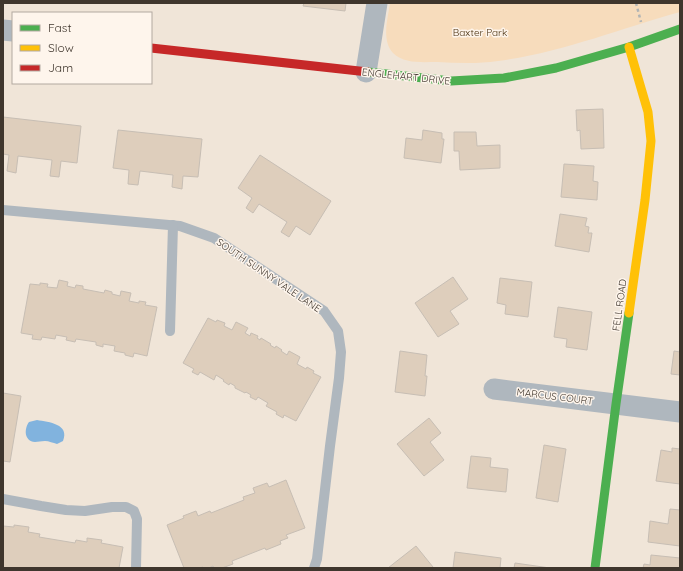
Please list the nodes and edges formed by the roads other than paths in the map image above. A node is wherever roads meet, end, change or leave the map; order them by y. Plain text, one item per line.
1 (377, 3) edge
2 (680, 29) edge
3 (628, 47) junction
4 (152, 48) edge
5 (366, 72) junction
6 (3, 210) edge
7 (173, 225) junction
8 (170, 331) dead end
9 (494, 389) dead end
10 (616, 404) junction
11 (680, 412) edge
12 (3, 499) edge
13 (136, 568) edge
14 (314, 568) edge
15 (595, 568) edge

1 - 5 street
2 - 3 street, ENGLEHART DRIVE
3 - 5 street, ENGLEHART DRIVE
3 - 10 street, FELL ROAD
4 - 5 street, ENGLEHART DRIVE
6 - 7 lane, SOUTH SUNNY VALE LANE
7 - 8 lane
7 - 14 lane, SOUTH SUNNY VALE LANE
9 - 10 street, MARCUS COURT
10 - 11 street, MARCUS COURT
10 - 15 street, FELL ROAD
12 - 13 lane

